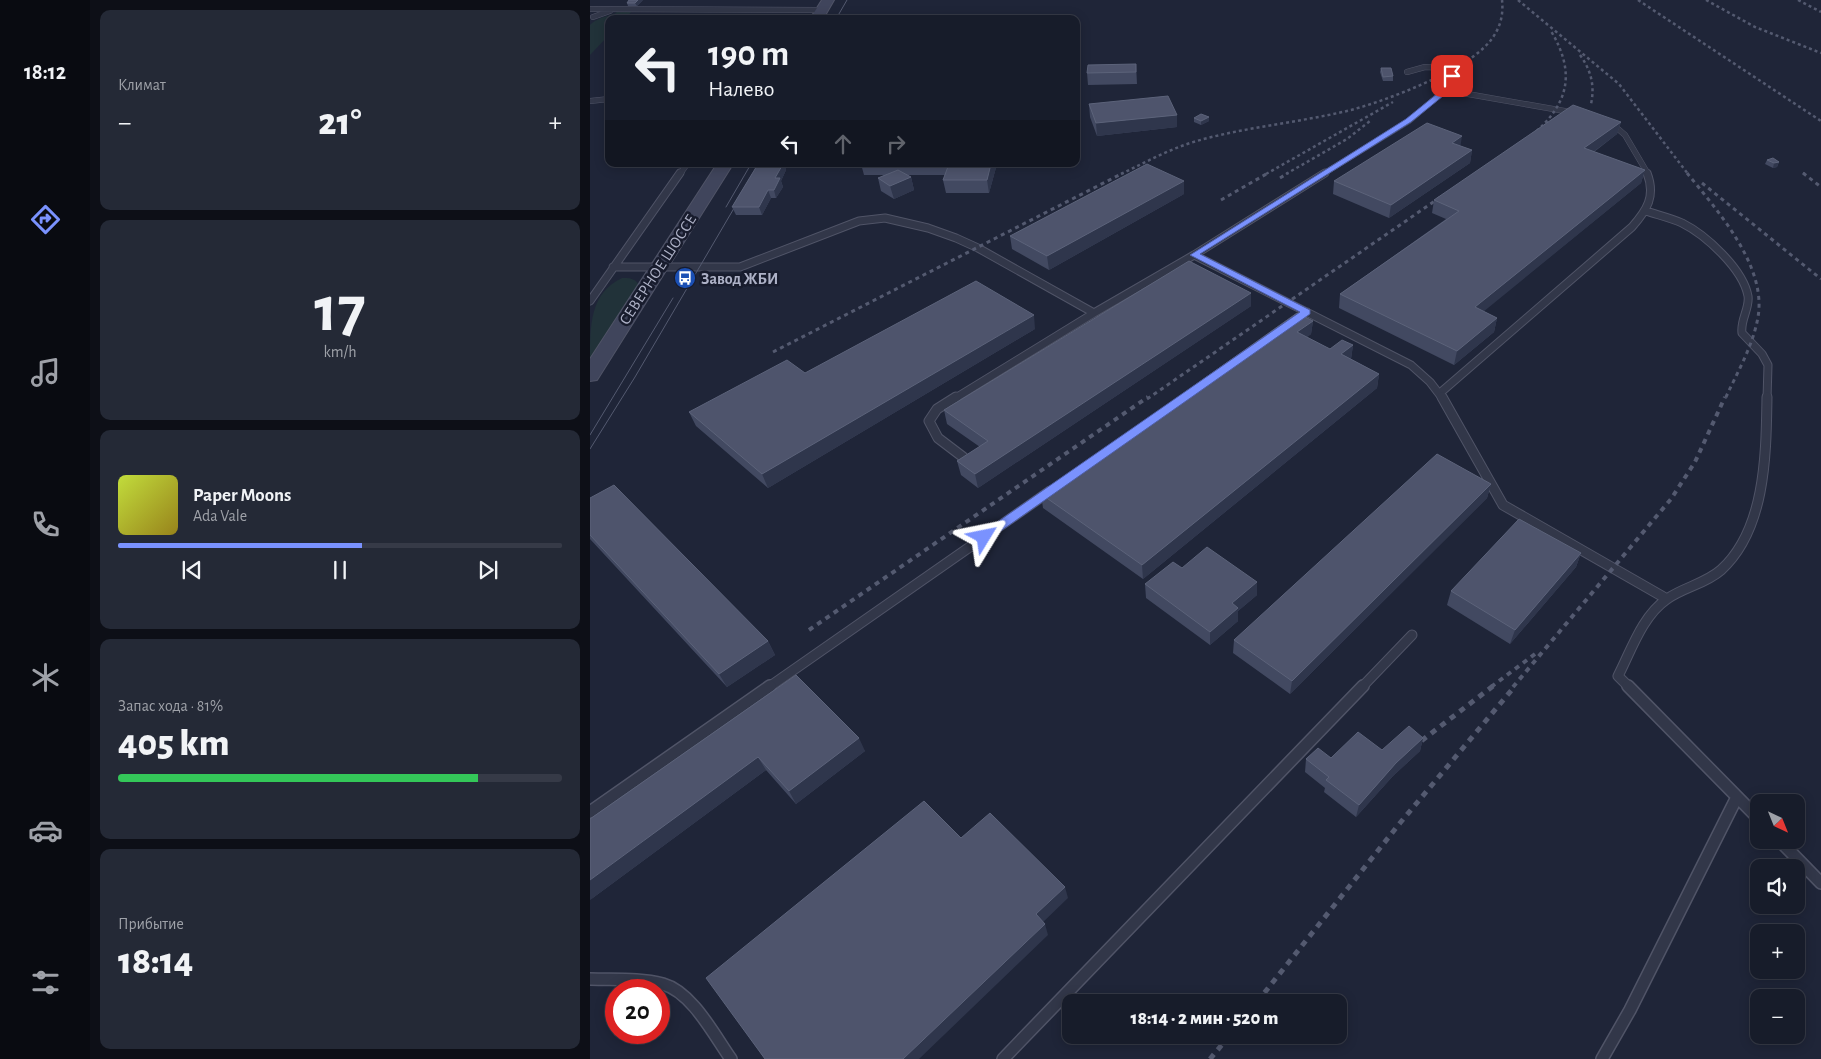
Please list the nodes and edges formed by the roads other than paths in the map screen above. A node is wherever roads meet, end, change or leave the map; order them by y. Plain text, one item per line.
1 (590, 9) edge
2 (612, 9) junction
3 (822, 10) edge
4 (593, 17) dead end
5 (1407, 72) dead end
6 (1445, 90) junction
7 (605, 99) edge
8 (590, 101) edge
9 (1586, 115) edge
10 (1600, 118) edge
11 (685, 167) edge
12 (723, 167) edge
13 (1646, 211) junction
14 (1194, 255) junction
15 (660, 266) junction
16 (613, 267) junction
17 (590, 301) edge
18 (1307, 312) junction
19 (1094, 313) junction
20 (1282, 329) edge
21 (590, 375) edge
22 (1440, 393) junction
23 (963, 457) edge
24 (1062, 482) edge
25 (1667, 599) junction
26 (1412, 635) dead end
27 (1737, 797) junction
28 (1750, 810) edge
29 (590, 812) edge
30 (1788, 849) edge
31 (1821, 883) edge
32 (590, 979) edge
33 (731, 1059) edge
34 (1003, 1059) edge
35 (1602, 1059) edge

1 - 2 lane
2 - 3 lane
2 - 4 lane
5 - 6 lane
6 - 9 lane
6 - 14 lane
7 - 8 lane
10 - 13 lane
11 - 16 lane
12 - 15 main road, СЕВЕРНОЕ ШОССЕ
13 - 22 lane
13 - 25 lane
14 - 18 lane
14 - 19 lane
15 - 16 lane
15 - 19 lane
15 - 21 main road, СЕВЕРНОЕ ШОССЕ
16 - 17 lane
18 - 20 lane
18 - 22 lane
19 - 23 lane
22 - 25 lane
24 - 29 lane
25 - 27 lane
26 - 34 lane
27 - 28 lane
27 - 35 lane
30 - 31 lane
32 - 33 lane

